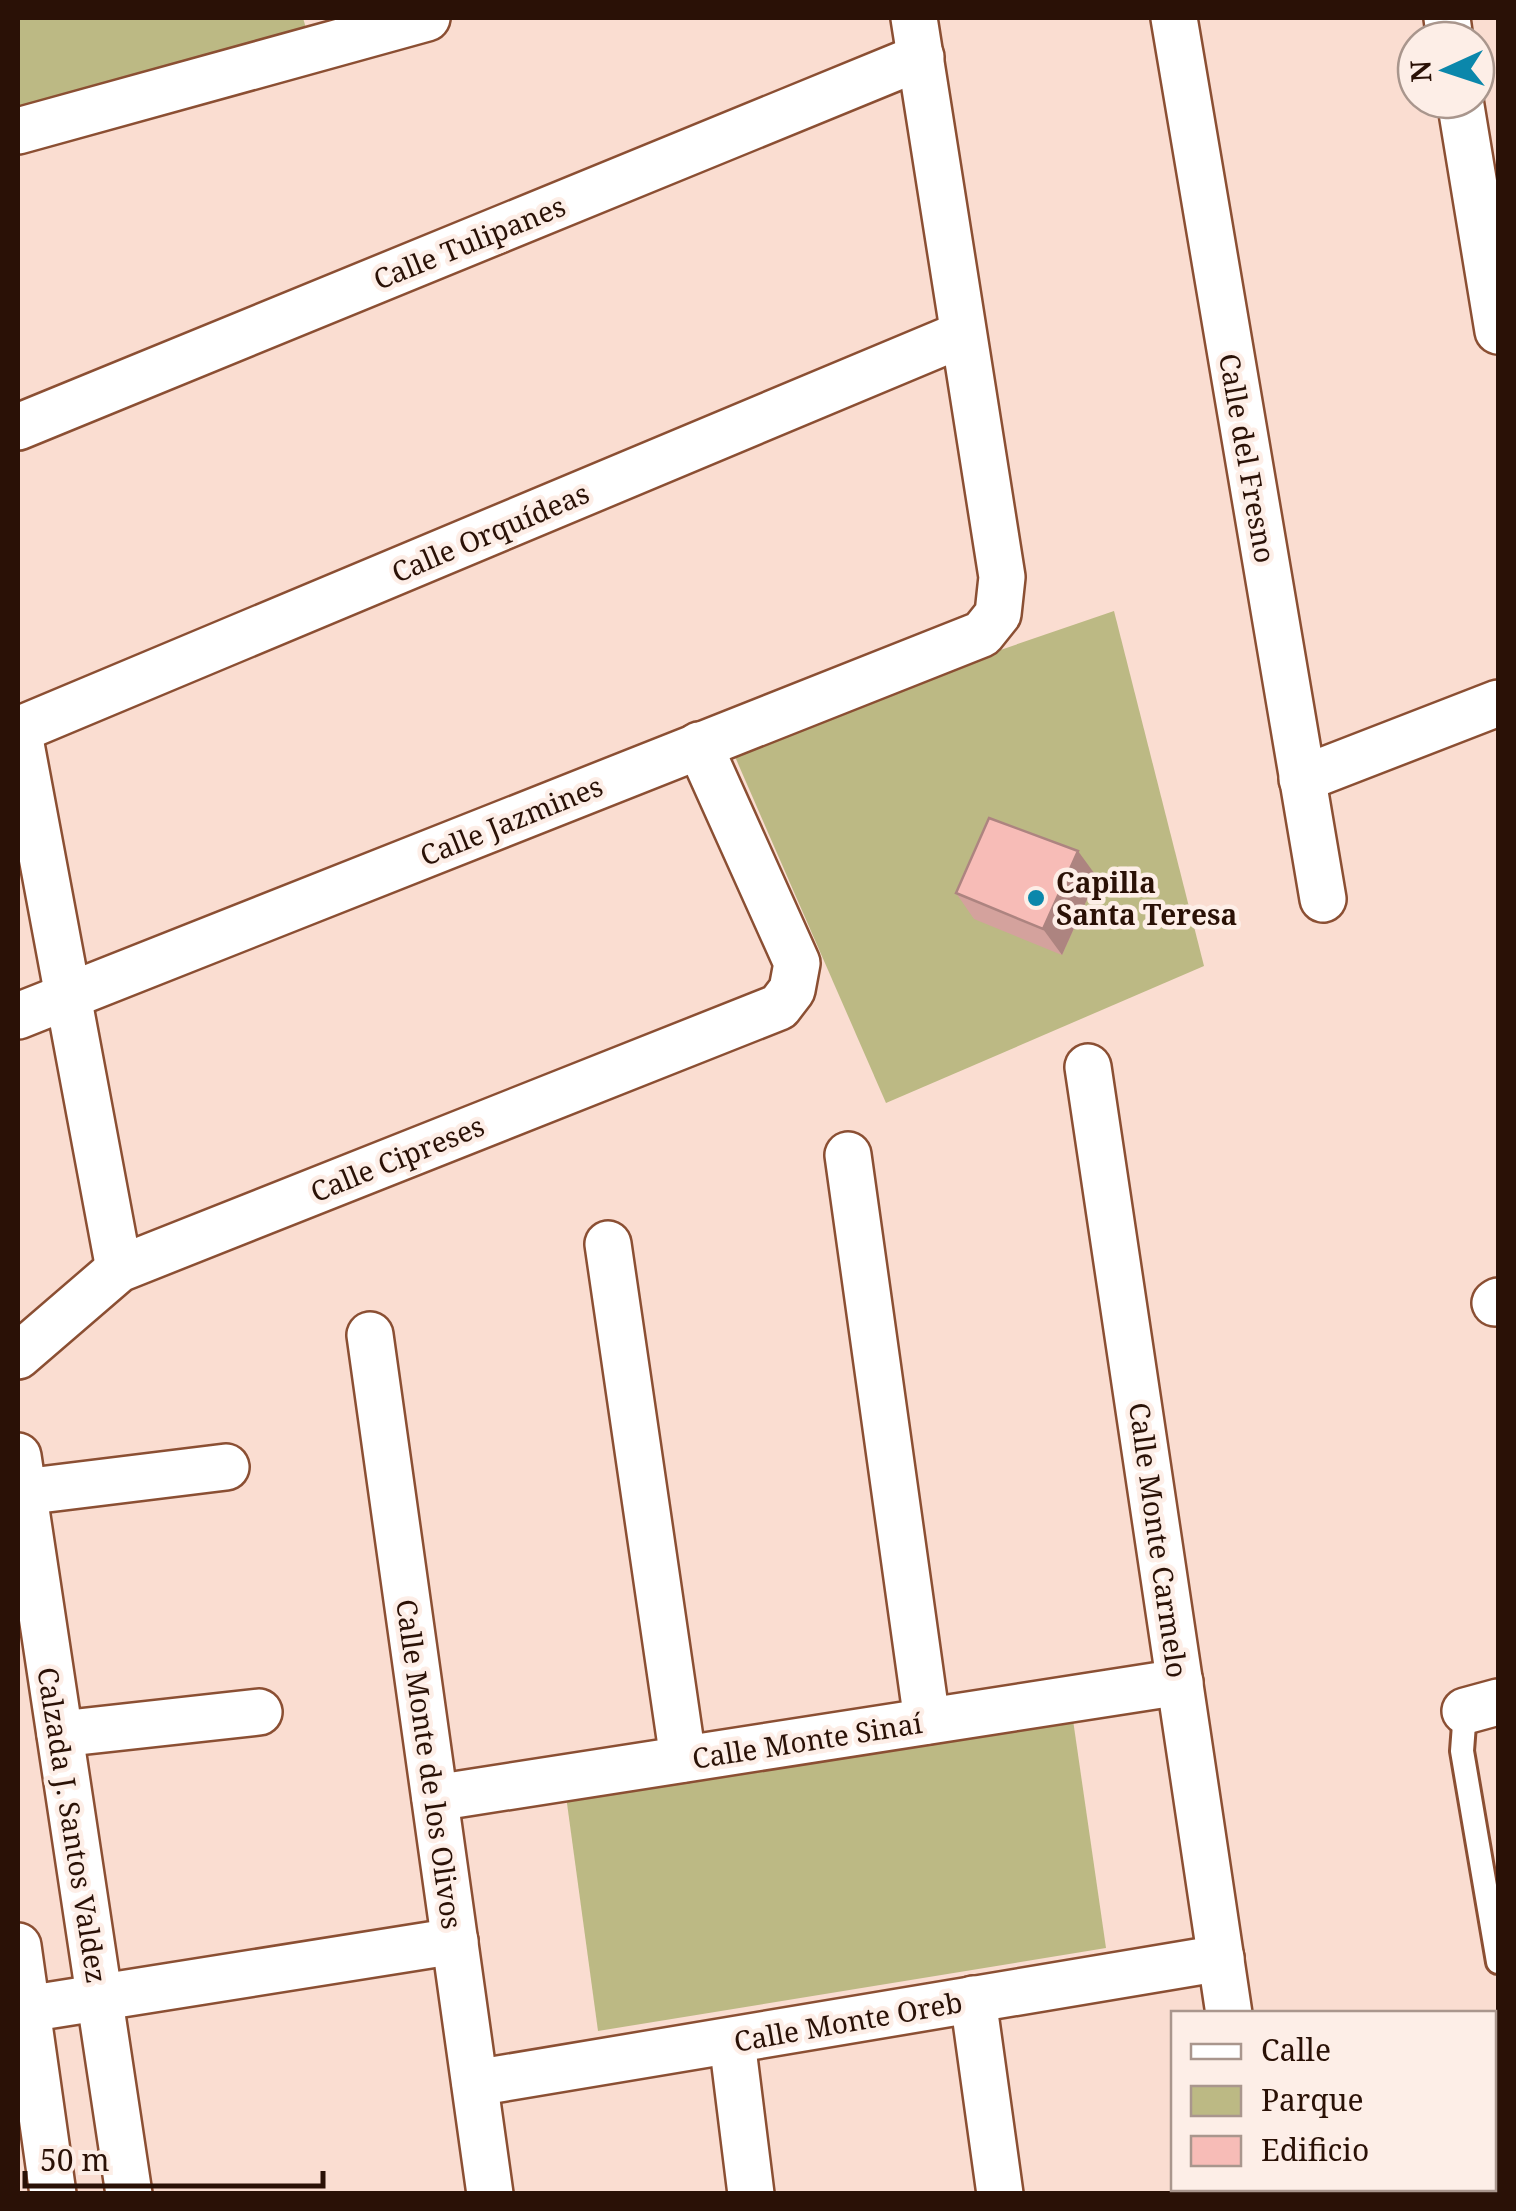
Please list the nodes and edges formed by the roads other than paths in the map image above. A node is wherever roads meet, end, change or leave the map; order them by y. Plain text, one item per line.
1 (427, 18) edge
2 (1174, 18) edge
3 (918, 37) edge
4 (1463, 120) edge
5 (18, 131) edge
6 (1498, 331) edge
7 (962, 334) junction
8 (18, 427) edge
9 (1498, 703) edge
10 (18, 729) edge
11 (699, 745) junction
12 (1302, 779) junction
13 (1323, 899) dead end
14 (66, 996) junction
15 (18, 1016) edge
16 (1088, 1067) dead end
17 (848, 1155) dead end
18 (608, 1244) dead end
19 (119, 1268) junction
20 (370, 1335) dead end
21 (18, 1356) edge
22 (226, 1467) dead end
23 (20, 1474) edge
24 (1180, 1682) junction
25 (1482, 1707) edge
26 (259, 1712) dead end
27 (927, 1722) junction
28 (60, 1734) junction
29 (683, 1759) junction
30 (435, 1798) junction
31 (455, 1941) junction
32 (18, 1946) edge
33 (1221, 1958) junction
34 (1498, 1962) edge
35 (99, 1998) junction
36 (973, 2000) junction
37 (27, 2009) junction
38 (1229, 2011) edge
39 (732, 2041) junction
40 (475, 2083) junction
41 (53, 2194) edge
42 (129, 2194) edge
43 (490, 2194) edge
44 (751, 2194) edge
45 (1000, 2194) edge

1 - 5 street
2 - 12 street, Calle del Fresno
3 - 7 street
3 - 8 street, Calle Tulipanes
4 - 6 street
7 - 10 street, Calle Orquídeas
7 - 11 street, Calle Jazmines
9 - 12 street
10 - 14 street
11 - 14 street, Calle Jazmines
11 - 19 street, Calle Cipreses
12 - 13 street, Calle del Fresno
14 - 15 street, Calle Jazmines
14 - 19 street
16 - 24 street, Calle Monte Carmelo
17 - 27 street
18 - 29 street
19 - 21 street, Calle Cipreses
20 - 30 street, Calle Monte de los Olivos
22 - 23 street
23 - 28 street, Calzada J. Santos Valdez
24 - 27 street, Calle Monte Sinaí
24 - 33 street, Calle Monte Carmelo
25 - 34 lane
26 - 28 street
27 - 29 street, Calle Monte Sinaí
28 - 35 street, Calzada J. Santos Valdez
29 - 30 street, Calle Monte Sinaí
30 - 31 street, Calle Monte de los Olivos
31 - 35 street
31 - 40 street, Calle Monte de los Olivos
32 - 37 street
33 - 36 street, Calle Monte Oreb
33 - 38 street, Calle Monte Carmelo
35 - 37 street
35 - 42 street, Calzada J. Santos Valdez
36 - 39 street, Calle Monte Oreb
36 - 45 street
37 - 41 street
39 - 40 street, Calle Monte Oreb
39 - 44 street
40 - 43 street, Calle Monte de los Olivos

